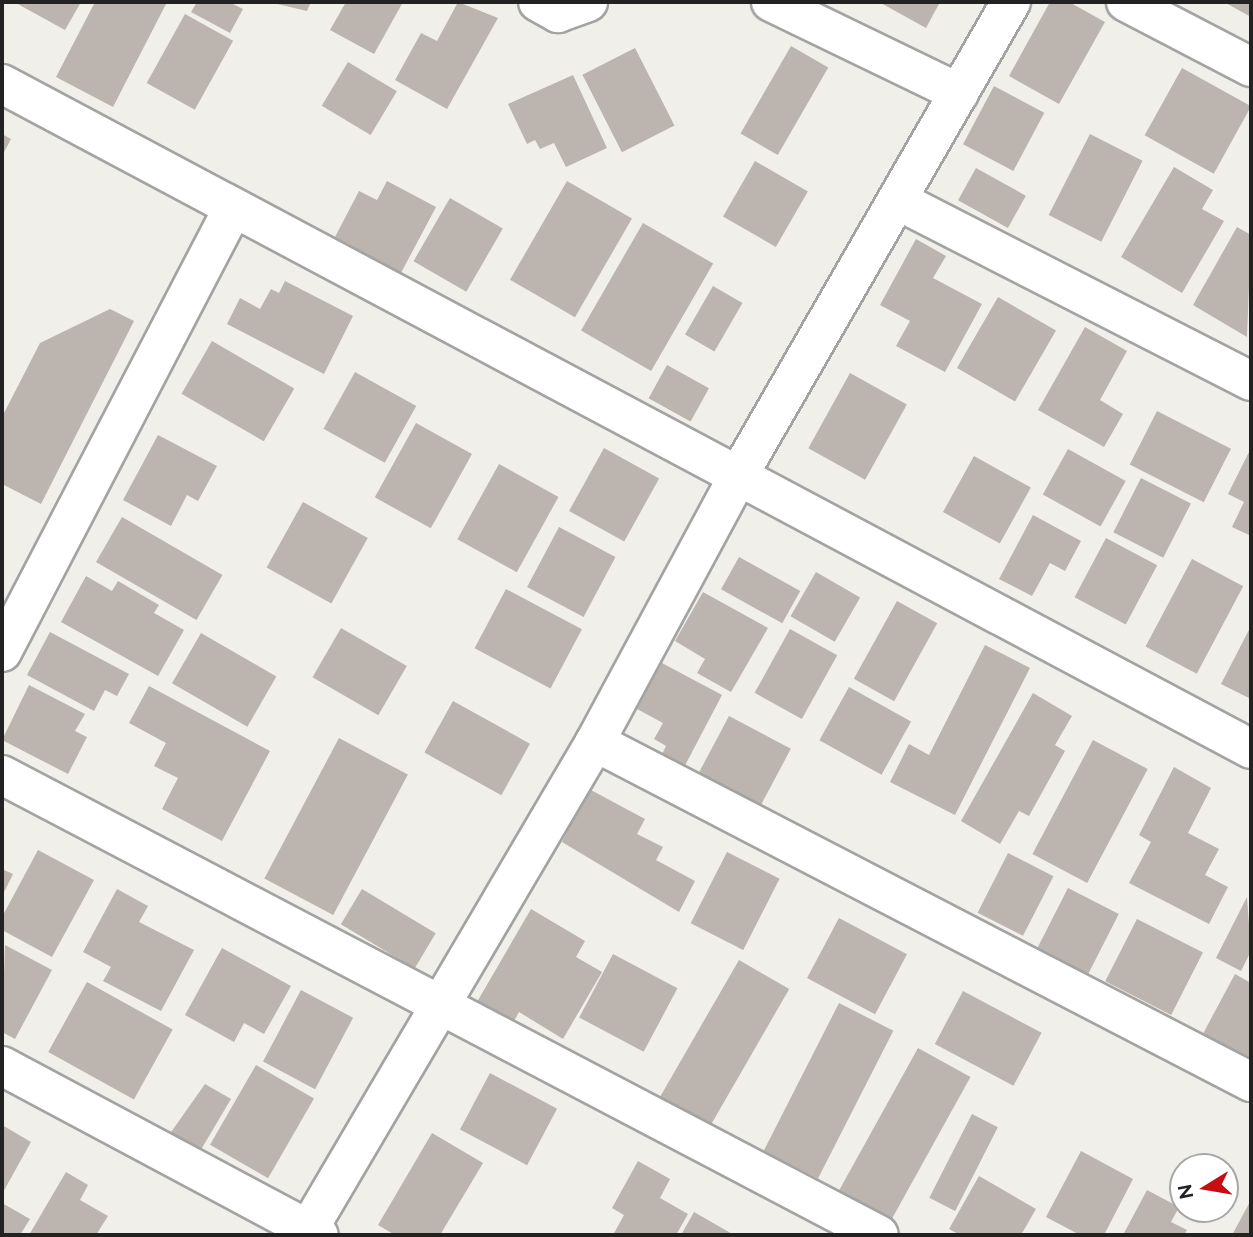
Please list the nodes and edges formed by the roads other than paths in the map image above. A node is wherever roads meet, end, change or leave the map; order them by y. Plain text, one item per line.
1 (538, 2) edge
2 (587, 2) edge
3 (771, 2) edge
4 (1011, 2) edge
5 (1126, 2) edge
6 (1251, 67) edge
7 (2, 84) edge
8 (959, 93) junction
9 (899, 201) junction
10 (232, 210) junction
11 (1251, 381) edge
12 (738, 476) junction
13 (2, 652) edge
14 (595, 741) junction
15 (1251, 749) edge
16 (2, 775) edge
17 (443, 1006) junction
18 (2, 1066) edge
19 (1251, 1082) edge
20 (311, 1233) edge
21 (879, 1235) edge

1 - 2 street
3 - 8 street
4 - 8 street
5 - 6 street
7 - 10 street
8 - 9 street
9 - 11 street
9 - 12 street
10 - 12 street
10 - 13 street
12 - 14 street
12 - 15 street
14 - 17 street
14 - 19 street
16 - 17 street
17 - 20 street
17 - 21 street
18 - 20 street

